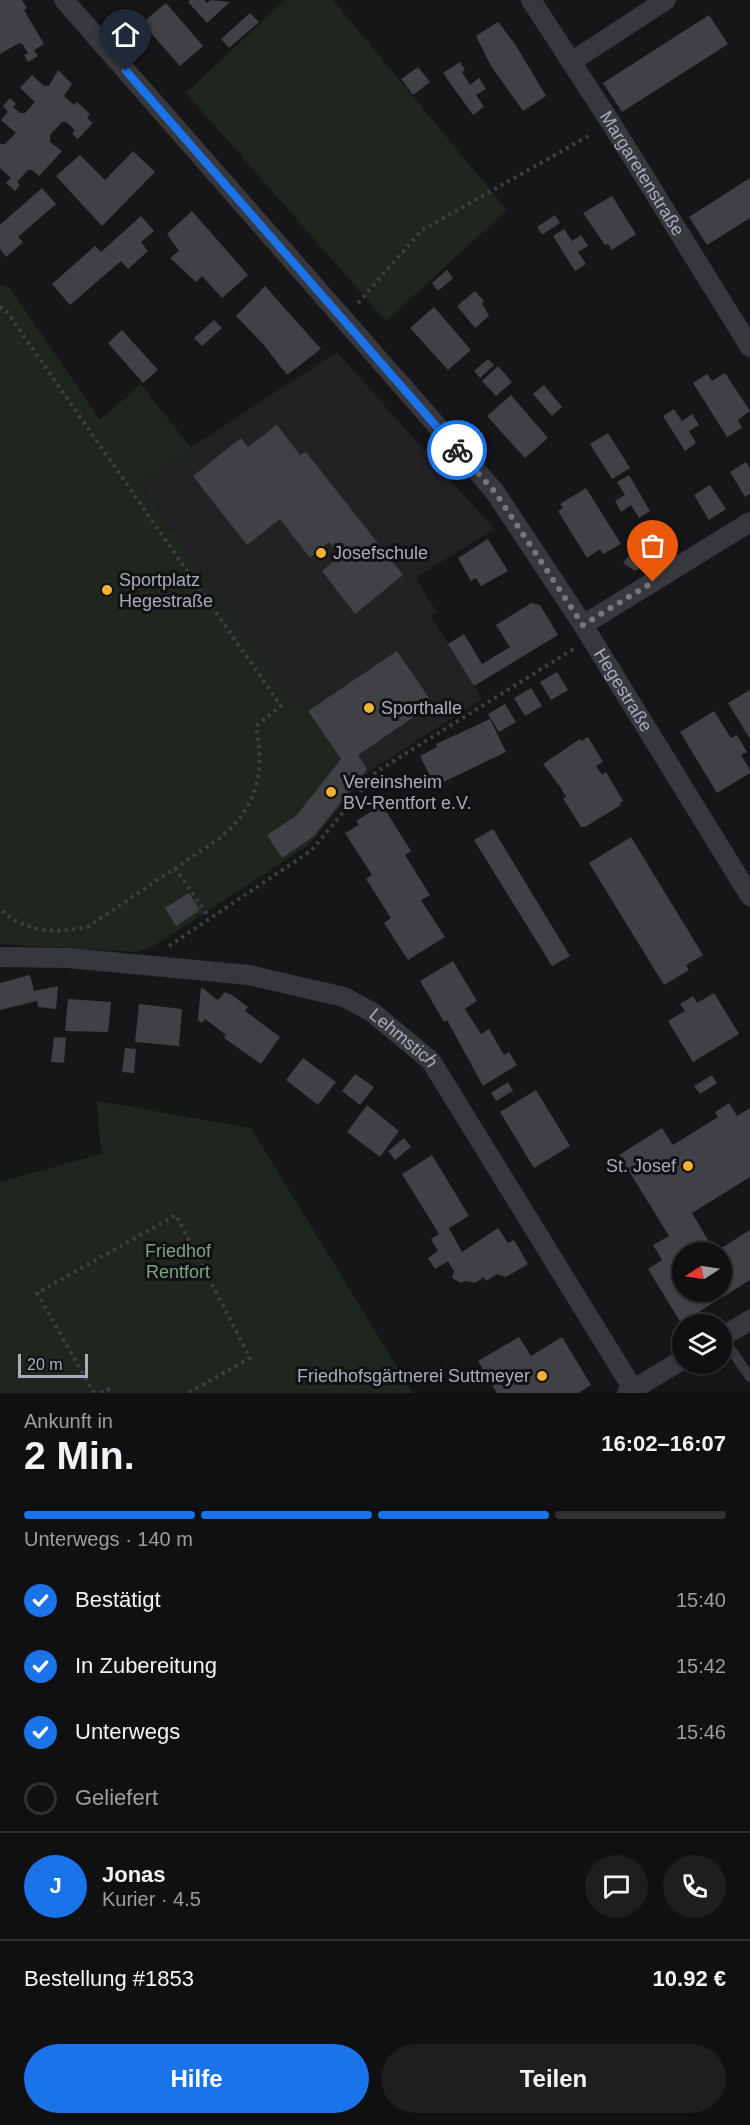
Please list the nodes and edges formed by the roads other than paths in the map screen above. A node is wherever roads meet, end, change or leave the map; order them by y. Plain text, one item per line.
1 (64, 0) edge
2 (531, 0) edge
3 (666, 0) edge
4 (571, 62) junction
5 (750, 347) edge
6 (750, 522) edge
7 (587, 631) junction
8 (750, 896) edge
9 (0, 957) edge
10 (750, 1320) edge
11 (732, 1331) edge
12 (732, 1351) edge
13 (672, 1366) edge
14 (750, 1377) edge
15 (630, 1391) edge

1 - 7 street, Hegestraße
2 - 4 street, Margaretenstraße
3 - 4 street
4 - 5 street, Margaretenstraße
6 - 7 street
7 - 8 street, Hegestraße
9 - 15 street, Lehmstich
10 - 11 street
12 - 14 lane
13 - 15 street

